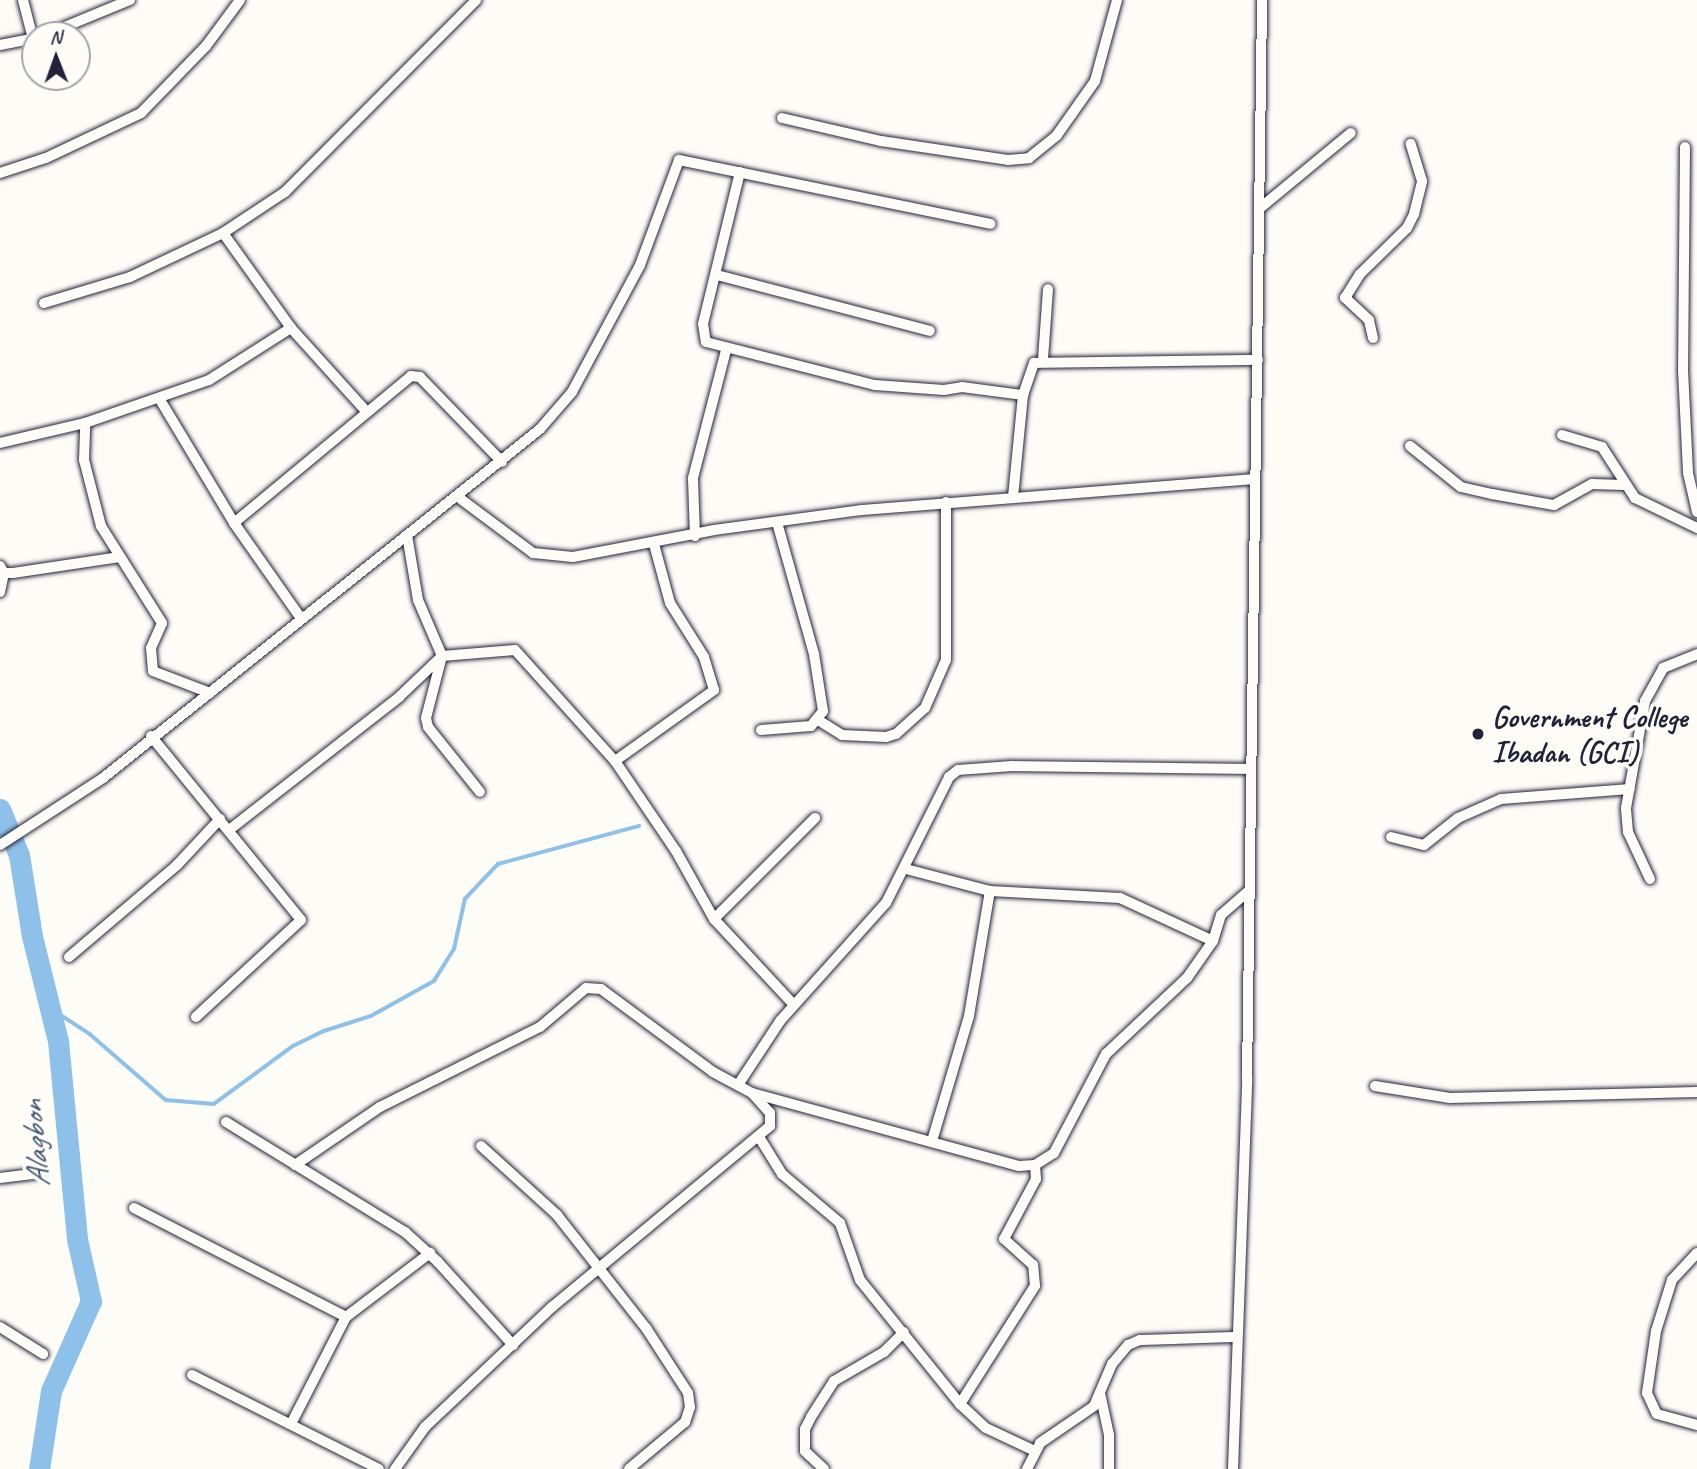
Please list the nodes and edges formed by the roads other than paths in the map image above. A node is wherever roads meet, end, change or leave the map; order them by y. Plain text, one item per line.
1 (23, 0) edge
2 (130, 0) edge
3 (240, 0) edge
4 (476, 0) edge
5 (1117, 0) edge
6 (1262, 0) edge
7 (29, 21) edge
8 (79, 21) edge
9 (21, 41) edge
10 (0, 45) edge
11 (782, 118) dead end
12 (1351, 133) dead end
13 (1411, 144) dead end
14 (1685, 147) dead end
15 (740, 172) junction
16 (0, 173) edge
17 (1259, 209) junction
18 (990, 224) dead end
19 (223, 233) junction
20 (717, 275) junction
21 (1048, 289) dead end
22 (44, 303) dead end
23 (291, 328) junction
24 (930, 331) dead end
25 (1373, 338) dead end
26 (726, 350) junction
27 (1044, 359) junction
28 (1258, 360) junction
29 (1023, 395) junction
30 (159, 398) junction
31 (368, 412) junction
32 (85, 423) junction
33 (1562, 435) dead end
34 (0, 443) edge
35 (1410, 446) dead end
36 (502, 462) junction
37 (1253, 479) junction
38 (1624, 485) junction
39 (1013, 496) junction
40 (457, 497) junction
41 (946, 502) junction
42 (1697, 512) edge
43 (777, 522) junction
44 (234, 523) junction
45 (1697, 528) edge
46 (407, 535) junction
47 (695, 536) junction
48 (654, 544) junction
49 (120, 556) junction
50 (2, 569) edge
51 (0, 592) edge
52 (300, 617) junction
53 (1697, 654) edge
54 (442, 656) junction
55 (210, 693) junction
56 (818, 720) junction
57 (761, 730) dead end
58 (151, 737) junction
59 (615, 761) junction
60 (1249, 769) junction
61 (1630, 789) junction
62 (480, 792) dead end
63 (815, 818) dead end
64 (220, 819) junction
65 (229, 830) junction
66 (1391, 837) dead end
67 (0, 845) edge
68 (906, 869) junction
69 (1650, 878) dead end
70 (1250, 890) junction
71 (990, 891) junction
72 (713, 919) junction
73 (1213, 941) junction
74 (69, 957) dead end
75 (794, 1005) junction
76 (197, 1017) dead end
77 (737, 1085) junction
78 (1375, 1086) dead end
79 (1697, 1092) edge
80 (752, 1093) junction
81 (226, 1122) dead end
82 (759, 1137) junction
83 (932, 1141) junction
84 (481, 1146) dead end
85 (295, 1165) junction
86 (1035, 1165) junction
87 (39, 1172) dead end
88 (0, 1178) edge
89 (134, 1208) dead end
90 (430, 1253) junction
91 (1697, 1253) edge
92 (597, 1269) junction
93 (346, 1317) junction
94 (0, 1327) edge
95 (904, 1332) junction
96 (1235, 1337) junction
97 (513, 1345) junction
98 (43, 1354) dead end
99 (192, 1375) dead end
100 (1100, 1393) junction
101 (960, 1404) junction
102 (292, 1422) junction
103 (1697, 1424) edge
104 (1035, 1451) junction
105 (399, 1467) edge
106 (379, 1469) edge
107 (629, 1469) edge
108 (824, 1469) edge
109 (1027, 1469) edge
110 (1109, 1469) edge
111 (1233, 1469) edge

1 - 7 street
2 - 8 street
3 - 16 street
4 - 19 street
5 - 11 street
6 - 17 street
9 - 10 street
12 - 17 street
13 - 25 street
14 - 42 street
15 - 18 street
15 - 20 street
15 - 36 street
17 - 28 street
19 - 22 street
19 - 23 street
20 - 24 street
20 - 26 street
21 - 27 street
23 - 30 street
23 - 31 street
26 - 29 street
26 - 47 street
27 - 28 street
27 - 29 street
28 - 37 street
29 - 39 street
30 - 32 street
30 - 44 street
31 - 36 street
31 - 44 street
32 - 34 street
32 - 49 street
33 - 38 street
35 - 38 street
36 - 40 street
37 - 39 street
37 - 60 street
38 - 45 street
39 - 41 street
40 - 46 street
40 - 48 street
41 - 43 street
41 - 56 street
43 - 47 street
43 - 56 street
44 - 52 street
46 - 52 street
46 - 54 street
47 - 48 street
48 - 59 street
49 - 50 street
49 - 55 street
50 - 51 street
52 - 55 street
53 - 61 street
54 - 59 street
54 - 62 street
54 - 65 street
55 - 58 street
56 - 57 street
58 - 64 street
58 - 67 street
59 - 72 street
60 - 68 street
60 - 70 street
61 - 66 street
61 - 69 street
63 - 72 street
64 - 65 street
64 - 74 street
65 - 76 street
68 - 71 street
68 - 75 street
70 - 73 street
70 - 96 street
71 - 73 street
71 - 83 street
72 - 75 street
73 - 86 street
75 - 77 street
77 - 80 street
77 - 85 street
78 - 79 street
80 - 82 street
80 - 83 street
81 - 85 street
82 - 92 street
82 - 95 street
83 - 86 street
84 - 92 street
85 - 90 street
86 - 101 street
87 - 88 street
89 - 93 street
90 - 93 street
90 - 97 street
91 - 103 street
92 - 97 street
92 - 107 street
93 - 102 street
94 - 98 street
95 - 101 street
95 - 108 street
96 - 100 street
96 - 111 street
97 - 105 street
99 - 102 street
100 - 104 street
100 - 110 street
101 - 104 street
102 - 106 street
104 - 109 street

